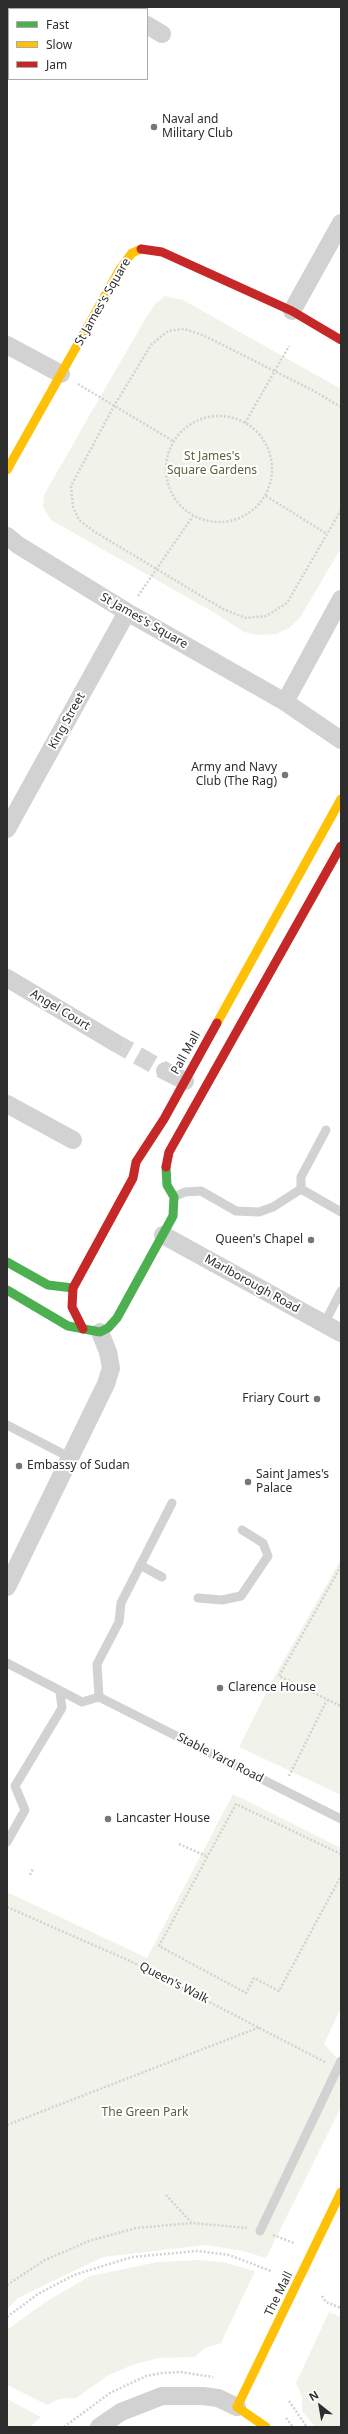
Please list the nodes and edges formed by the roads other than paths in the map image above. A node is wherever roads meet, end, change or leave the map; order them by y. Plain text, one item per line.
1 (341, 223) edge
2 (292, 311) junction
3 (341, 340) edge
4 (7, 345) edge
5 (61, 374) junction
6 (7, 470) edge
7 (7, 536) edge
8 (341, 599) edge
9 (127, 612) junction
10 (285, 702) junction
11 (341, 740) edge
12 (341, 799) edge
13 (8, 823) edge
14 (341, 846) edge
15 (7, 978) edge
16 (114, 1042) tunnel mouth
17 (165, 1071) tunnel mouth
18 (185, 1081) junction
19 (7, 1104) edge
20 (326, 1130) dead end
21 (74, 1140) dead end
22 (156, 1178) dead end
23 (167, 1185) junction
24 (301, 1190) junction
25 (174, 1197) junction
26 (341, 1212) edge
27 (163, 1235) junction
28 (7, 1262) edge
29 (73, 1288) junction
30 (7, 1290) edge
31 (341, 1291) edge
32 (324, 1324) junction
33 (92, 1330) junction
34 (341, 1333) edge
35 (7, 1425) edge
36 (71, 1458) junction
37 (172, 1503) dead end
38 (242, 1530) dead end
39 (140, 1565) junction
40 (162, 1577) dead end
41 (7, 1587) edge
42 (198, 1598) dead end
43 (7, 1663) edge
44 (60, 1692) junction
45 (99, 1697) junction
46 (341, 1819) edge
47 (7, 1842) edge
48 (339, 2065) edge
49 (341, 2192) edge
50 (257, 2230) road end
51 (236, 2407) junction
52 (99, 2427) edge
53 (266, 2427) edge

1 - 2 street
2 - 3 main road, St James's Square
2 - 5 main road, St James's Square
4 - 5 street
5 - 6 main road, St James's Square
7 - 9 street, St James's Square
8 - 10 street
9 - 10 street, St James's Square
9 - 13 street, King Street
10 - 11 street, St James's Square
12 - 18 main road, Pall Mall
14 - 23 main road
15 - 16 street, Angel Court
17 - 18 street
18 - 29 main road, Pall Mall
19 - 21 street
20 - 24 lane
22 - 23 main road
23 - 25 main road
24 - 25 lane
24 - 26 lane
25 - 27 main road
27 - 32 street, Marlborough Road
27 - 33 main road
28 - 29 main road
29 - 33 main road
30 - 33 main road
31 - 32 lane
32 - 34 street, Marlborough Road
33 - 36 street
35 - 36 lane
36 - 41 street
37 - 39 lane
38 - 42 lane
39 - 40 lane
39 - 45 lane
43 - 44 lane
44 - 45 lane
44 - 47 lane
45 - 46 lane, Stable Yard Road
48 - 50 lane
49 - 51 main road, The Mall
51 - 52 street
51 - 53 main road

